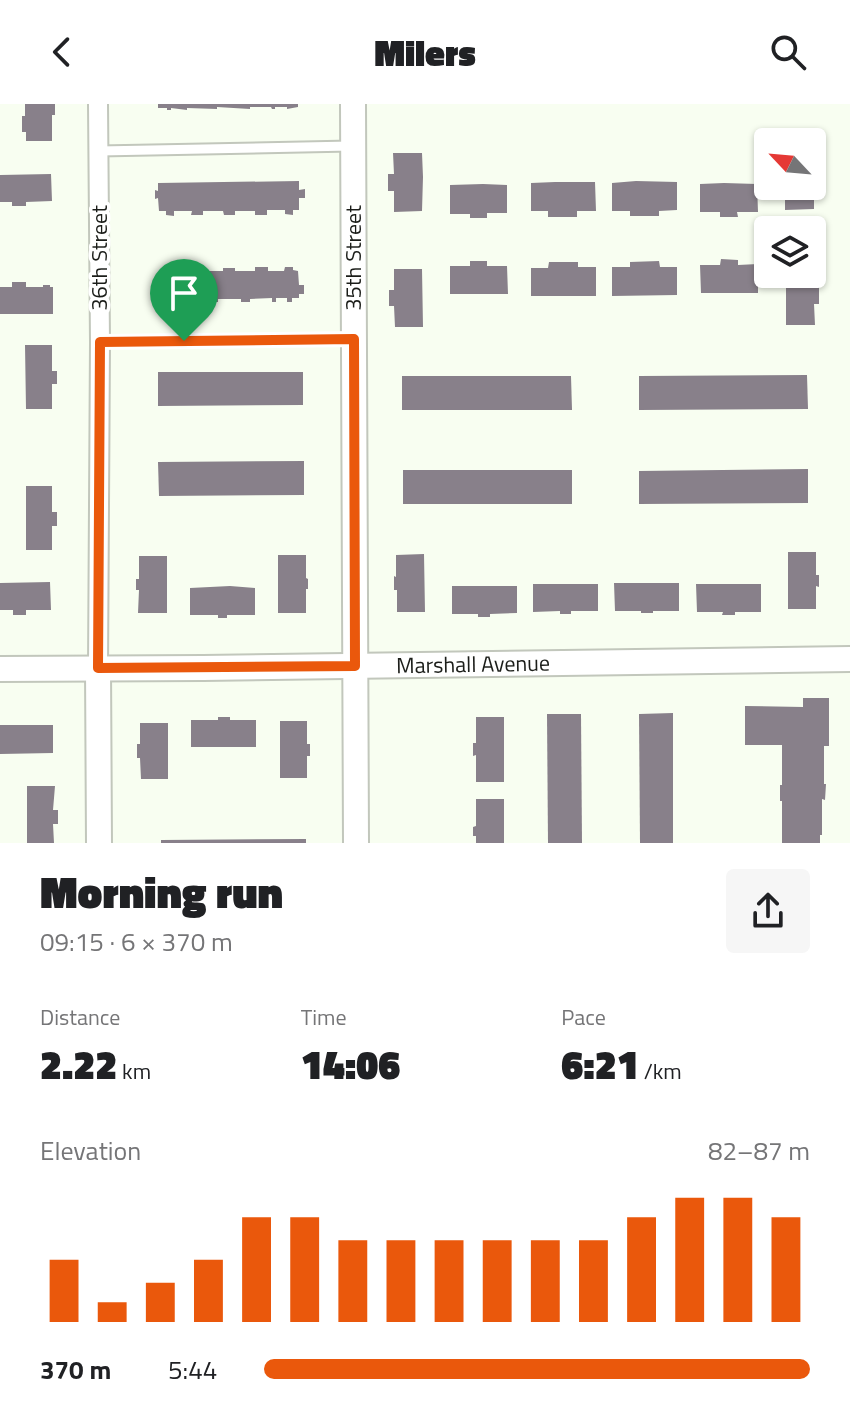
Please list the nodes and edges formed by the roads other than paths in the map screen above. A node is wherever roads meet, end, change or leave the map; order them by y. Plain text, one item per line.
1 (98, 104) edge
2 (353, 104) edge
3 (353, 146) junction
4 (99, 151) junction
5 (354, 339) junction
6 (100, 342) junction
7 (850, 659) edge
8 (355, 666) junction
9 (98, 668) junction
10 (0, 669) edge
11 (99, 843) edge
12 (356, 843) edge

1 - 4 street, 36th Street
2 - 3 street, 35th Street
3 - 4 lane
3 - 5 street, 35th Street
4 - 6 street, 36th Street
5 - 6 lane
5 - 8 street, 35th Street
6 - 9 street, 36th Street
7 - 8 street, Marshall Avenue
8 - 9 street, Marshall Avenue
8 - 12 street, 35th Street
9 - 10 street, Marshall Avenue
9 - 11 street, 36th Street

